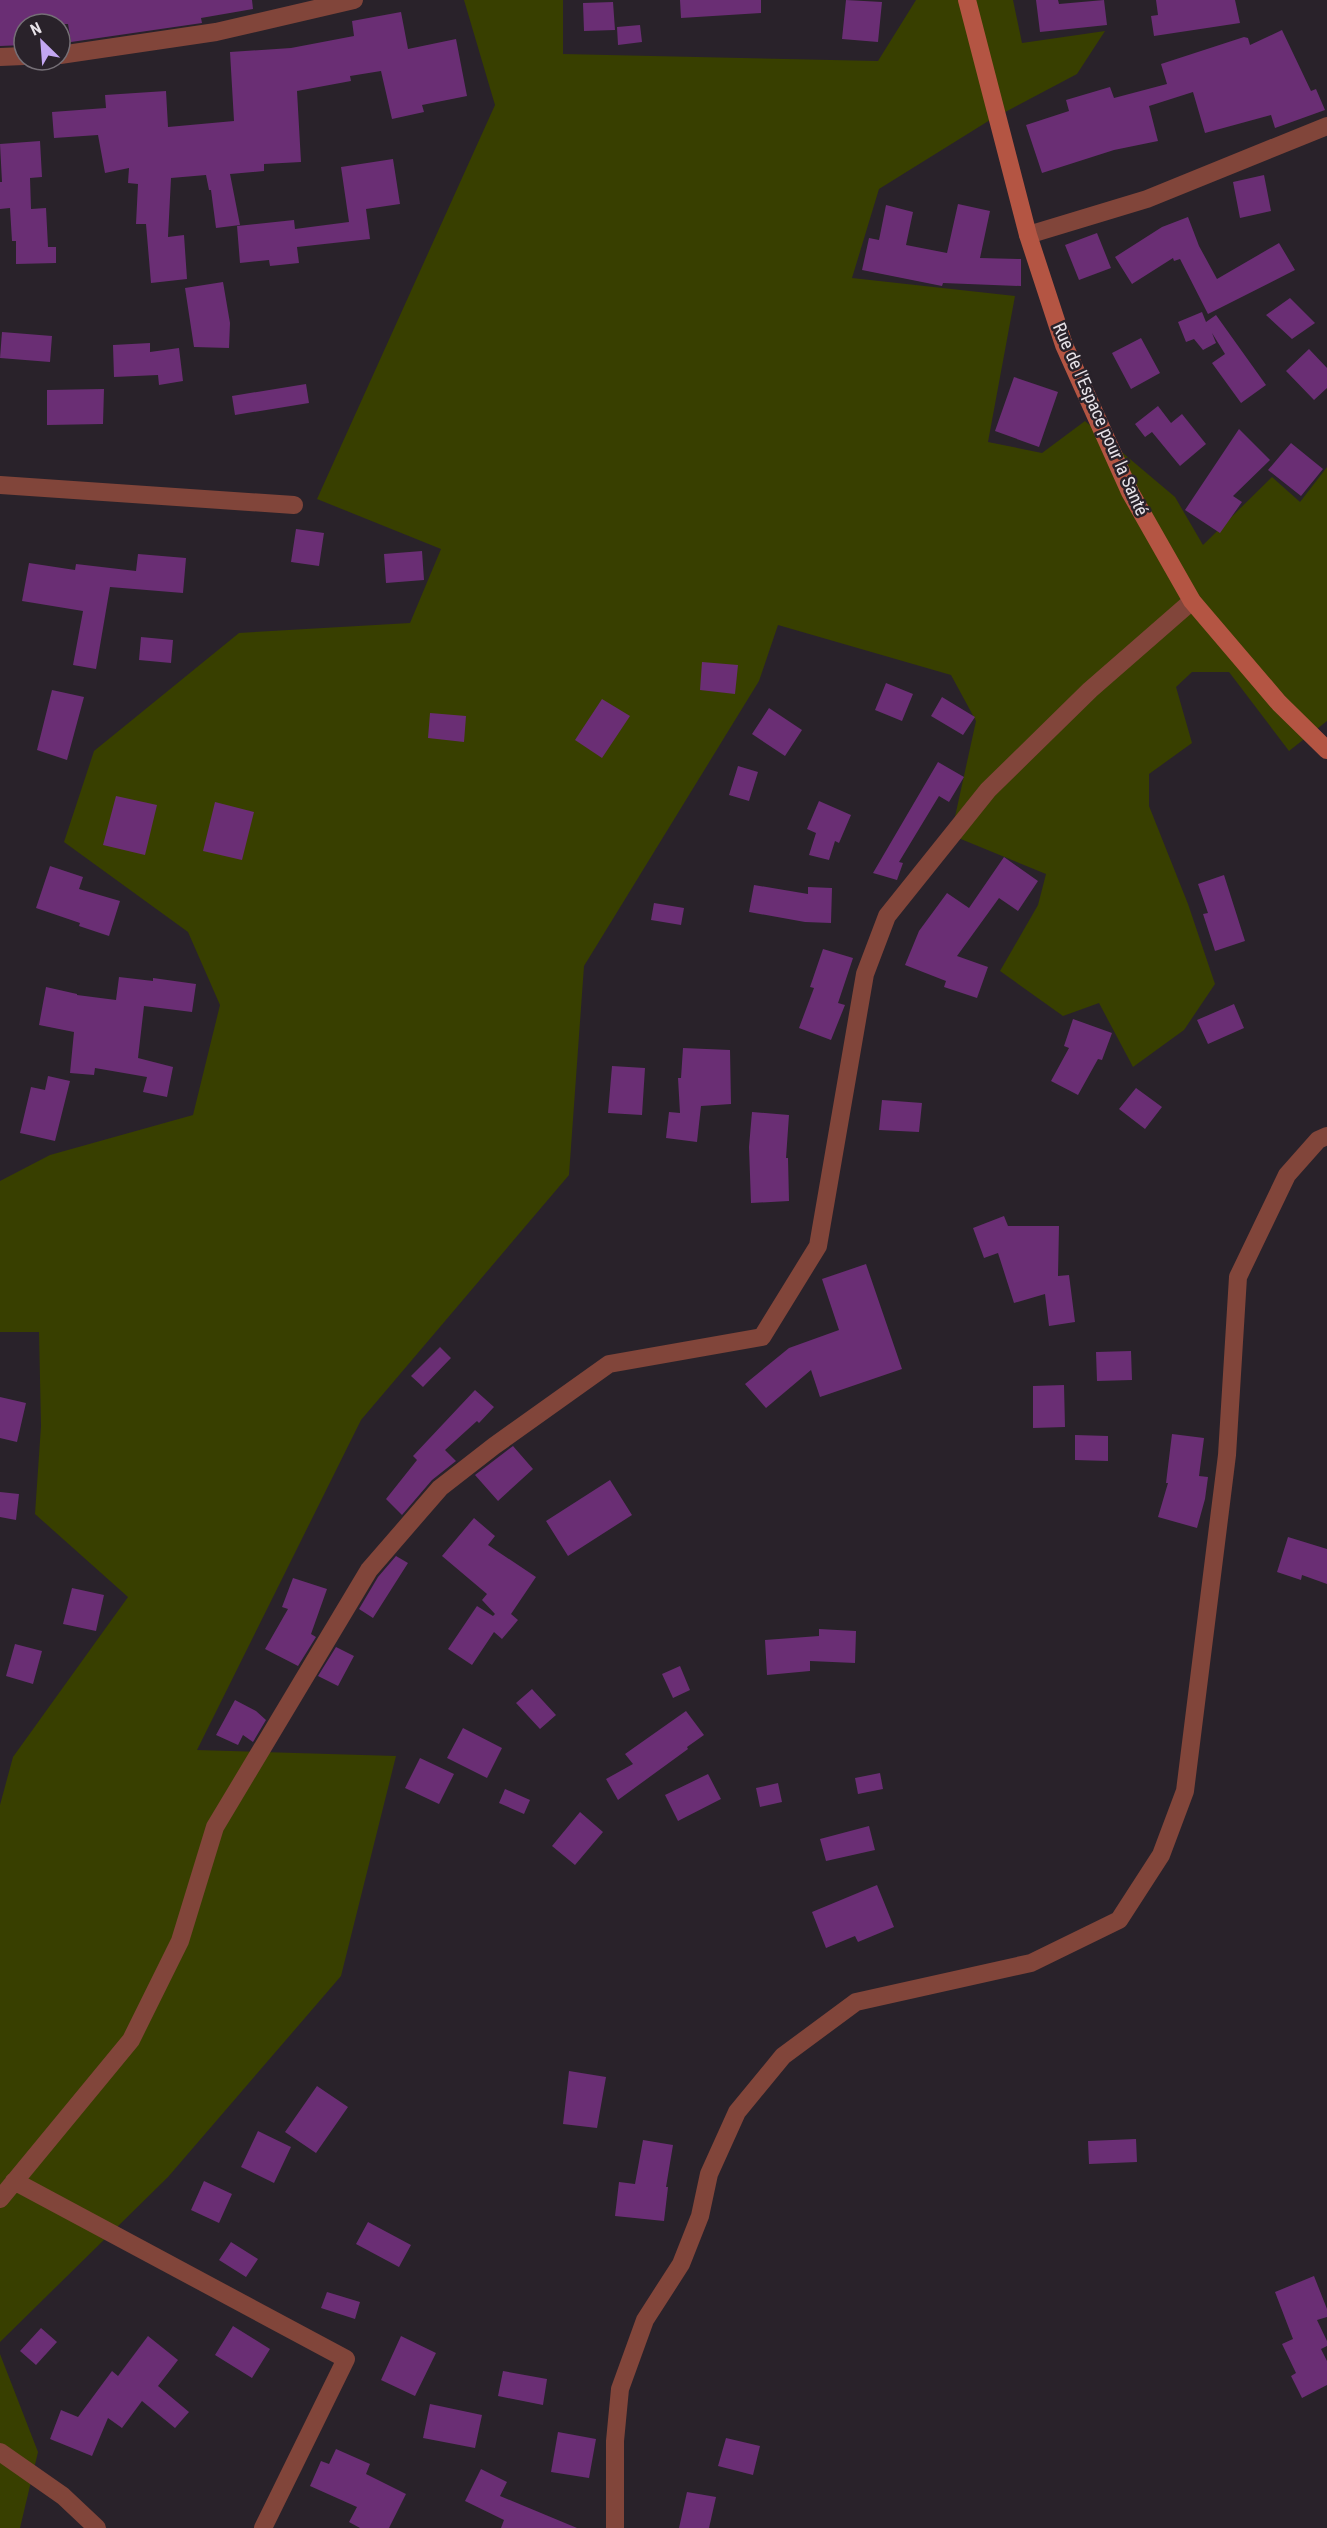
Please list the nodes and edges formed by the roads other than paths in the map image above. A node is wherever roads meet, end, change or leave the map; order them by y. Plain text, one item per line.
1 (354, 0) edge
2 (967, 0) edge
3 (276, 9) edge
4 (72, 54) edge
5 (1327, 126) edge
6 (1028, 235) junction
7 (0, 485) edge
8 (294, 505) dead end
9 (1192, 601) junction
10 (1327, 750) edge
11 (1327, 1136) edge
12 (14, 2181) junction
13 (0, 2199) edge
14 (0, 2452) edge
15 (97, 2528) edge
16 (263, 2528) edge
17 (615, 2528) edge

1 - 3 street
2 - 6 street, Rue de l'Espace pour la Santé
3 - 4 street
5 - 6 street
6 - 9 street, Rue de l'Espace pour la Santé
7 - 8 street
9 - 10 street, Rue de l'Espace pour la Santé
9 - 12 street
11 - 17 street
12 - 13 street
12 - 16 street
14 - 15 street

